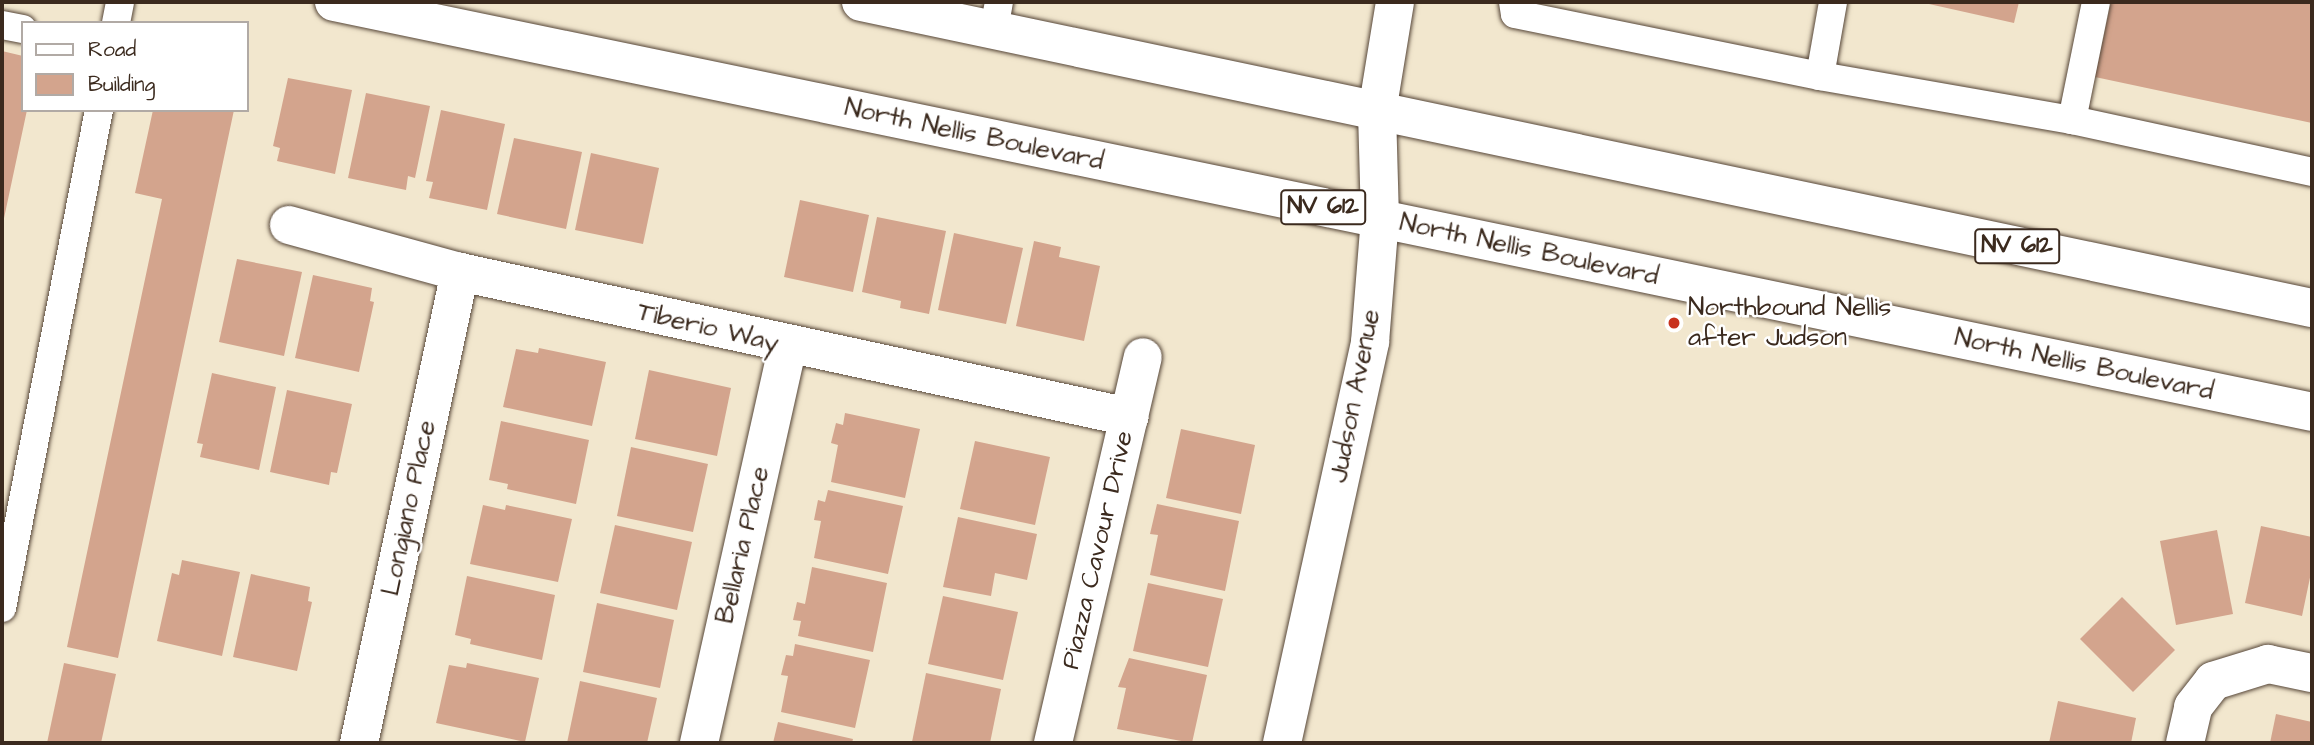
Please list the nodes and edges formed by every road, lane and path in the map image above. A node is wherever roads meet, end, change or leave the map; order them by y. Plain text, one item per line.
1 (120, 2) edge
2 (334, 2) edge
3 (861, 2) edge
4 (1395, 2) edge
5 (1513, 2) edge
6 (1833, 2) edge
7 (2096, 2) edge
8 (996, 16) edge
9 (116, 21) edge
10 (2, 25) edge
11 (21, 29) edge
12 (1820, 76) junction
13 (99, 112) edge
14 (1377, 112) junction
15 (2073, 120) junction
16 (2312, 172) edge
17 (1380, 219) junction
18 (289, 225) dead end
19 (460, 272) junction
20 (2312, 308) edge
21 (788, 346) junction
22 (1143, 357) dead end
23 (2312, 412) edge
24 (1129, 417) junction
25 (2, 608) edge
26 (2312, 673) edge
27 (359, 743) edge
28 (699, 743) edge
29 (1053, 743) edge
30 (1282, 743) edge
31 (2185, 743) edge

1 - 9 lane
2 - 17 main road, North Nellis Boulevard / NV 612
3 - 8 main road, NV 612
4 - 14 main road, Judson Avenue
5 - 12 lane
6 - 12 lane
7 - 15 lane
8 - 14 main road, NV 612
10 - 11 lane
12 - 15 lane
13 - 25 lane
14 - 17 main road, Judson Avenue
14 - 20 main road, NV 612
15 - 16 lane
17 - 23 main road, North Nellis Boulevard / NV 612
17 - 30 main road, Judson Avenue
18 - 19 main road, Tiberio Way
19 - 21 main road, Tiberio Way
19 - 27 main road, Longiano Place
21 - 24 main road, Tiberio Way
21 - 28 main road, Bellaria Place
22 - 24 main road, Piazza Cavour Drive
24 - 29 main road, Piazza Cavour Drive
26 - 31 main road

